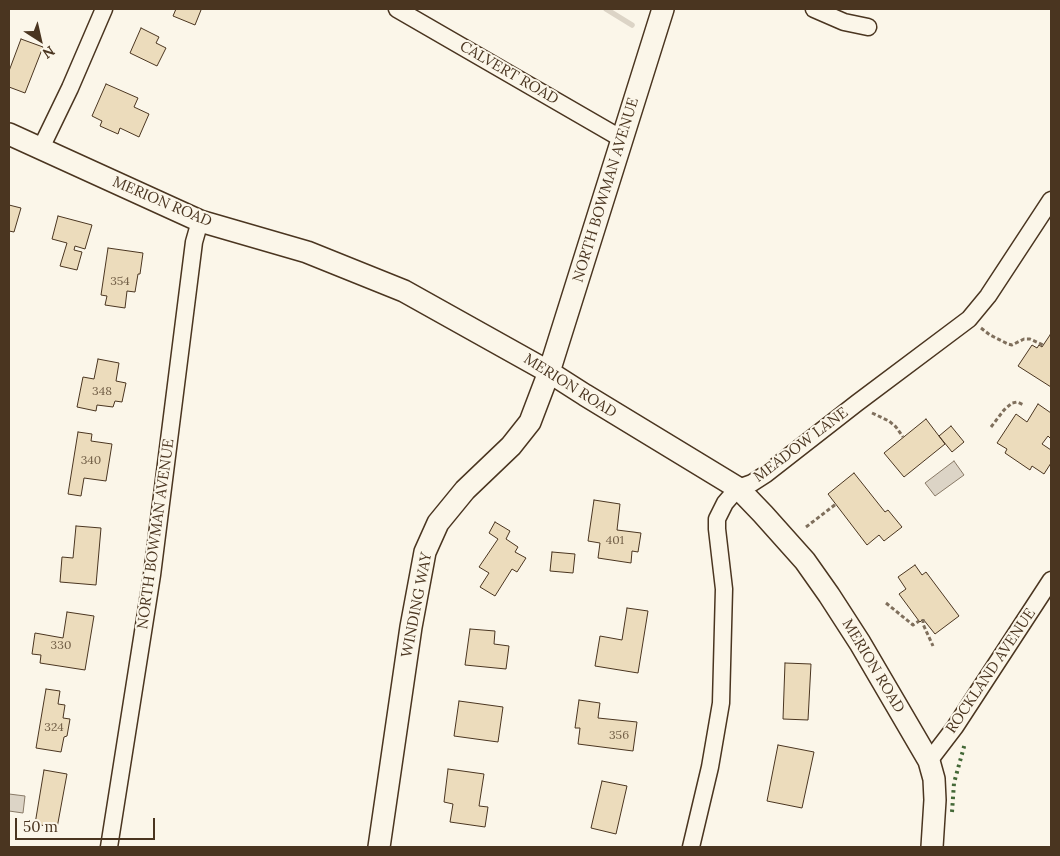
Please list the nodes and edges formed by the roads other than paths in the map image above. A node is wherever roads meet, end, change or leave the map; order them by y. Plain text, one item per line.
1 (104, 9) edge
2 (397, 9) edge
3 (663, 9) edge
4 (814, 9) edge
5 (868, 27) dead end
6 (9, 134) edge
7 (622, 139) junction
8 (41, 148) junction
9 (1051, 200) edge
10 (200, 220) junction
11 (549, 372) junction
12 (738, 488) junction
13 (1051, 580) edge
14 (929, 761) junction
15 (108, 847) edge
16 (379, 847) edge
17 (691, 847) edge
18 (932, 847) edge

1 - 8 street
2 - 7 street, CALVERT ROAD
3 - 7 street, NORTH BOWMAN AVENUE
4 - 5 street
6 - 8 street, MERION ROAD
7 - 11 street, NORTH BOWMAN AVENUE
8 - 10 street, MERION ROAD
9 - 12 street, MEADOW LANE
10 - 11 street, MERION ROAD
10 - 15 street, NORTH BOWMAN AVENUE
11 - 12 street, MERION ROAD
11 - 16 street, WINDING WAY
12 - 14 street, MERION ROAD
12 - 17 street, MEADOW LANE
13 - 14 street, ROCKLAND AVENUE
14 - 18 street, MERION ROAD

